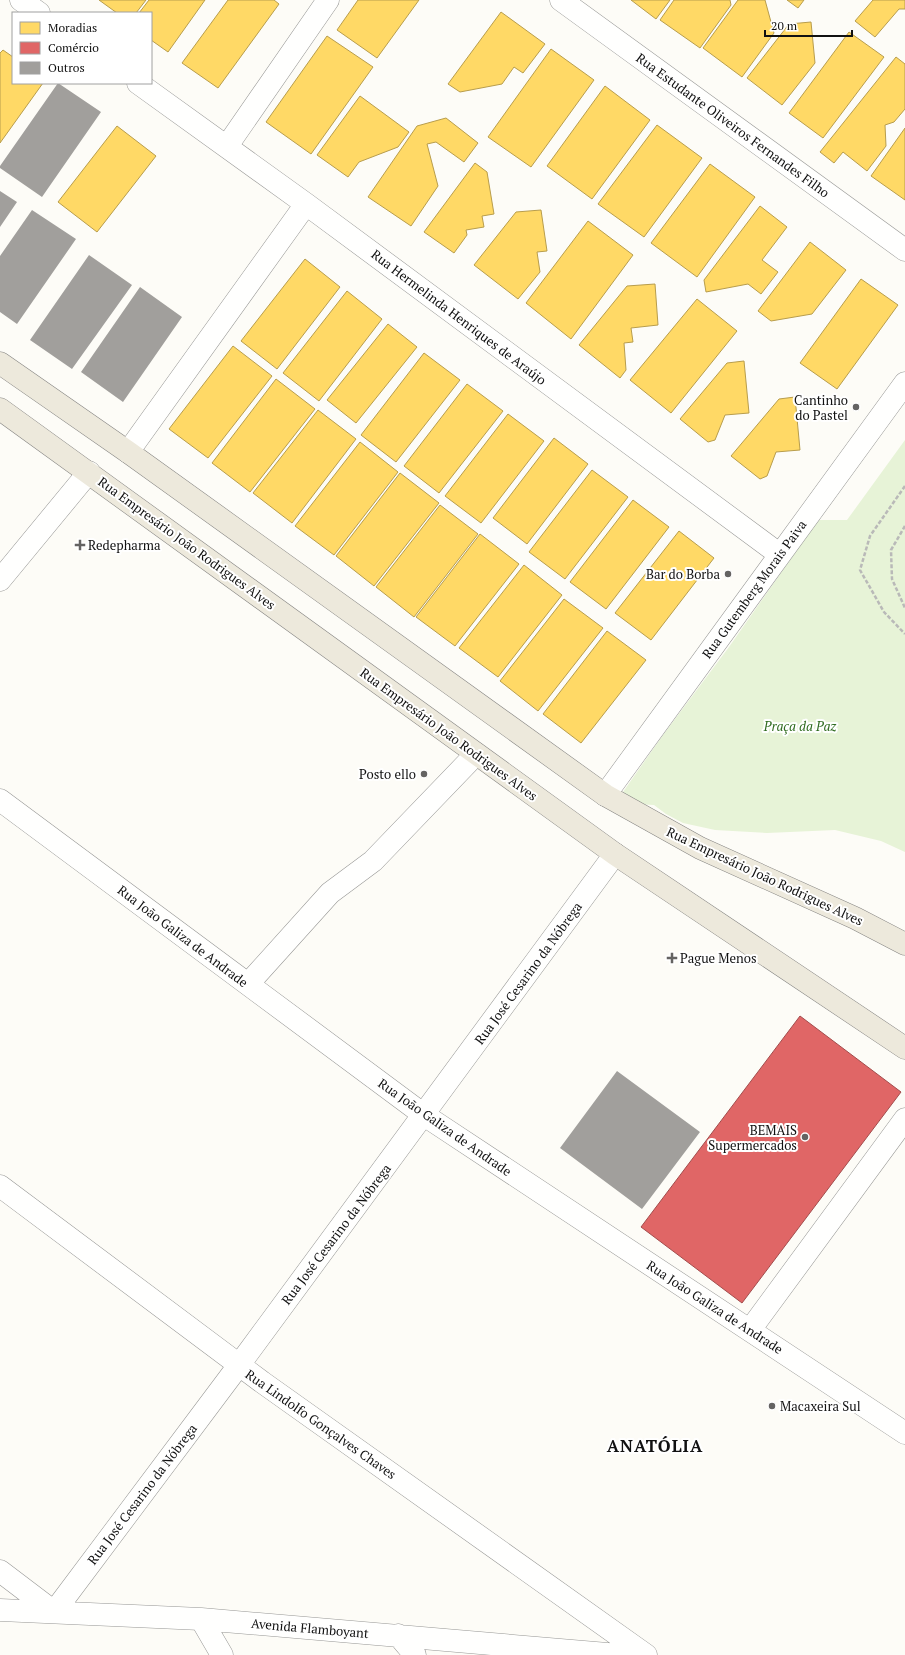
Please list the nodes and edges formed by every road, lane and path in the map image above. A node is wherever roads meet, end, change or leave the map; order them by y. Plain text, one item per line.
1 (21, 0) edge
2 (328, 0) edge
3 (561, 0) edge
4 (38, 12) edge
5 (139, 84) edge
6 (227, 146) junction
7 (306, 204) junction
8 (905, 250) edge
9 (0, 363) edge
10 (905, 383) edge
11 (0, 409) edge
12 (128, 452) junction
13 (89, 472) junction
14 (905, 486) edge
15 (905, 526) edge
16 (779, 554) junction
17 (0, 580) edge
18 (905, 608) edge
19 (905, 634) edge
20 (476, 754) junction
21 (605, 795) junction
22 (0, 800) edge
23 (615, 854) junction
24 (905, 944) edge
25 (248, 984) junction
26 (905, 1048) edge
27 (424, 1115) junction
28 (905, 1120) edge
29 (0, 1186) edge
30 (750, 1330) junction
31 (239, 1366) junction
32 (905, 1433) edge
33 (0, 1571) edge
34 (0, 1610) edge
35 (54, 1612) junction
36 (200, 1619) junction
37 (398, 1635) junction
38 (222, 1655) edge
39 (415, 1655) edge
40 (619, 1655) edge
41 (646, 1655) edge

1 - 4 street
2 - 6 street
3 - 8 street, Rua Estudante Oliveiros Fernandes Filho
5 - 6 street, Rua Hermelinda Henriques de Araújo
6 - 7 street, Rua Hermelinda Henriques de Araújo
7 - 12 street
7 - 16 street, Rua Hermelinda Henriques de Araújo
9 - 12 main road, Rua Empresário João Rodrigues Alves
10 - 16 street, Rua Gutemberg Morais Paiva
11 - 13 main road, Rua Empresário João Rodrigues Alves
12 - 21 main road, Rua Empresário João Rodrigues Alves
13 - 17 street
13 - 20 main road, Rua Empresário João Rodrigues Alves
14 - 19 path
15 - 18 path
16 - 21 street, Rua Gutemberg Morais Paiva
20 - 23 main road, Rua Empresário João Rodrigues Alves
20 - 25 street
21 - 24 main road, Rua Empresário João Rodrigues Alves
22 - 25 street, Rua João Galiza de Andrade
23 - 26 main road, Rua Empresário João Rodrigues Alves
23 - 27 street, Rua José Cesarino da Nóbrega
25 - 27 street, Rua João Galiza de Andrade
27 - 30 street, Rua João Galiza de Andrade
27 - 31 street, Rua José Cesarino da Nóbrega
28 - 30 street
29 - 31 street, Rua Lindolfo Gonçalves Chaves
30 - 32 street, Rua João Galiza de Andrade
31 - 35 street, Rua José Cesarino da Nóbrega
31 - 41 street, Rua Lindolfo Gonçalves Chaves
33 - 35 street
34 - 35 street, Avenida Flamboyant
35 - 36 street, Avenida Flamboyant
36 - 37 street, Avenida Flamboyant
36 - 38 street
37 - 39 street
37 - 40 street, Avenida Flamboyant

